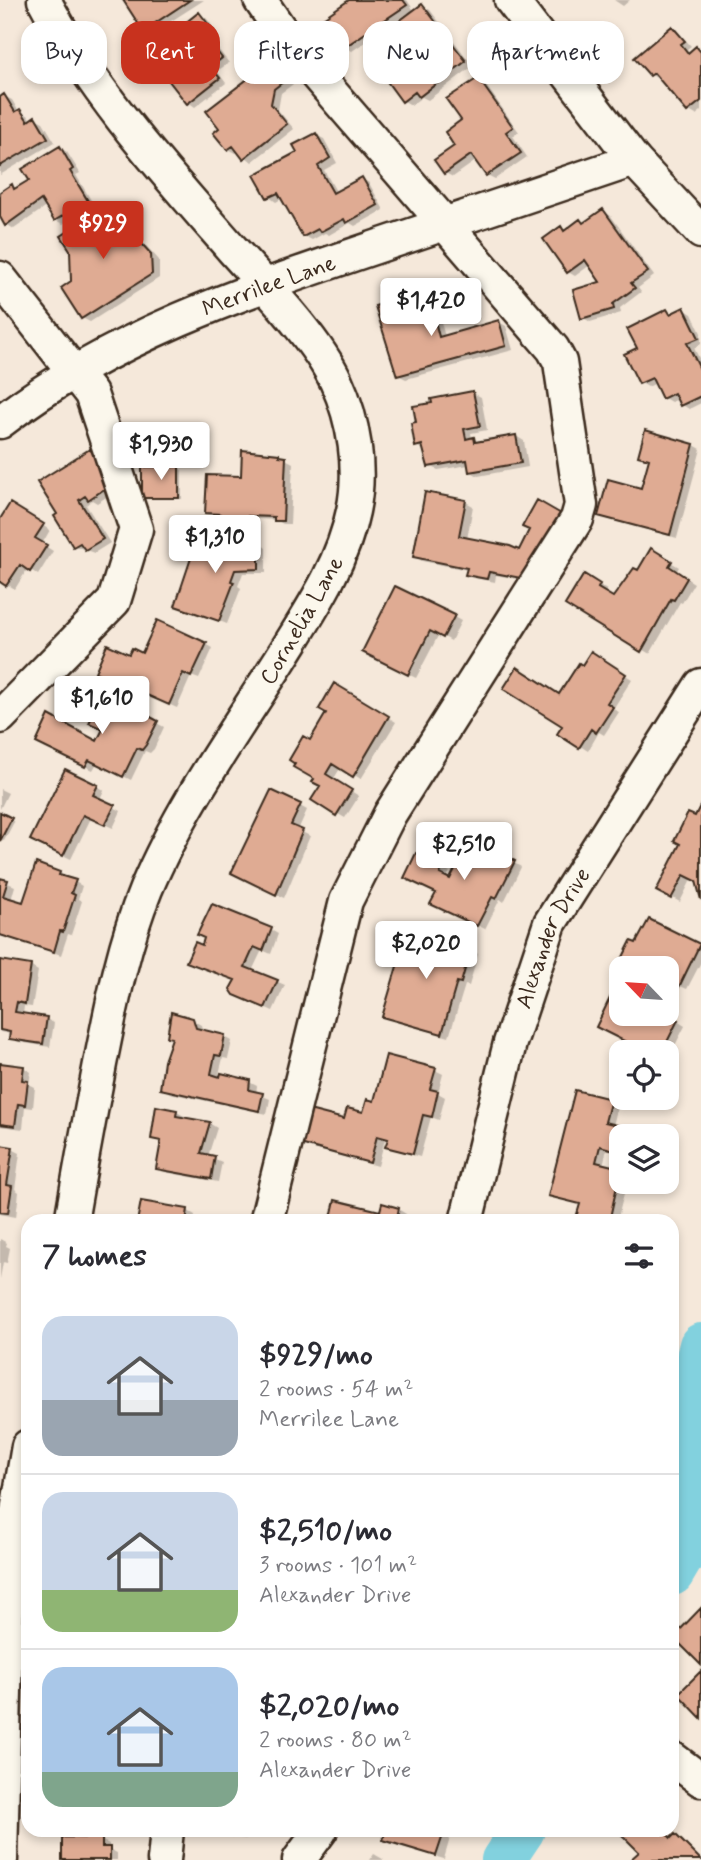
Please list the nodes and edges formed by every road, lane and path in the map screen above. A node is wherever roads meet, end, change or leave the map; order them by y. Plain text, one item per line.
1 (44, 0) edge
2 (260, 0) edge
3 (511, 0) edge
4 (634, 160) junction
5 (446, 223) junction
6 (701, 232) edge
7 (0, 278) edge
8 (264, 285) junction
9 (74, 372) junction
10 (0, 422) edge
11 (701, 685) edge
12 (0, 717) edge
13 (73, 1214) edge
14 (268, 1214) edge
15 (468, 1214) edge
16 (21, 1486) edge
17 (14, 1525) edge
18 (679, 1763) edge
19 (701, 1780) edge
20 (166, 1837) edge
21 (316, 1837) edge
22 (1, 1860) edge
23 (164, 1860) edge
24 (299, 1860) edge

1 - 8 street, Cornelia Lane
2 - 5 street
3 - 4 street
4 - 5 street, Merrilee Lane
4 - 6 street
5 - 8 street, Merrilee Lane
5 - 14 street
7 - 9 street
8 - 9 street, Merrilee Lane
8 - 13 street, Cornelia Lane
9 - 10 street, Merrilee Lane
9 - 12 street
11 - 15 street, Alexander Drive
16 - 17 street
17 - 22 street
18 - 19 street
20 - 23 street
21 - 24 street

